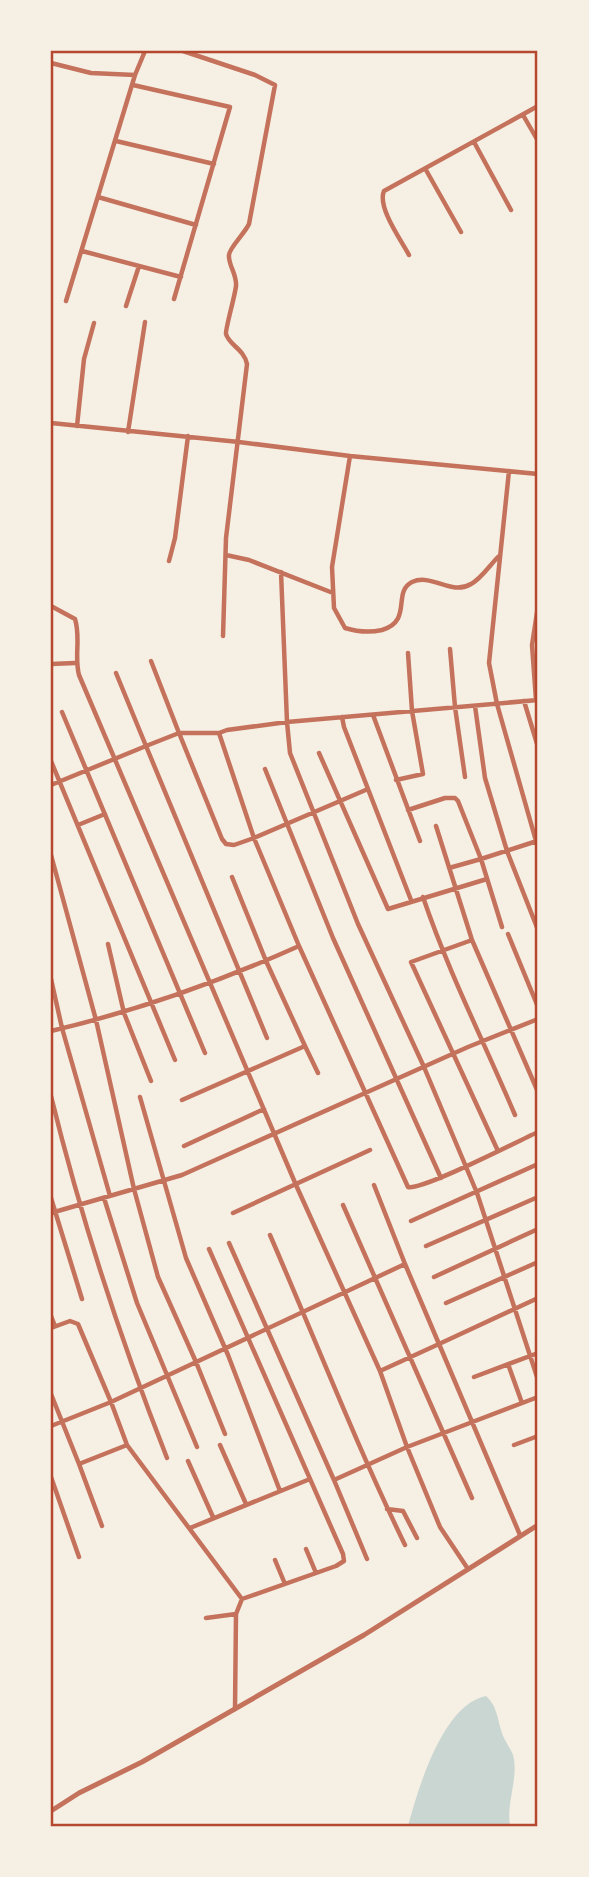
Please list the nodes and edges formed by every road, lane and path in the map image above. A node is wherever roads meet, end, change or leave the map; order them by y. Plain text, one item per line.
1 (145, 51) edge
2 (183, 51) edge
3 (51, 63) edge
4 (135, 75) junction
5 (133, 85) junction
6 (538, 106) edge
7 (523, 114) junction
8 (116, 141) junction
9 (538, 141) edge
10 (474, 142) junction
11 (214, 164) junction
12 (426, 170) junction
13 (98, 197) junction
14 (511, 210) dead end
15 (196, 225) junction
16 (461, 232) dead end
17 (82, 251) junction
18 (409, 255) dead end
19 (139, 267) junction
20 (181, 277) junction
21 (174, 299) dead end
22 (66, 301) dead end
23 (126, 306) dead end
24 (145, 323) dead end
25 (94, 324) dead end
26 (51, 423) edge
27 (77, 426) junction
28 (128, 432) junction
29 (188, 436) junction
30 (239, 442) junction
31 (349, 456) junction
32 (509, 471) junction
33 (538, 474) edge
34 (226, 555) junction
35 (498, 556) junction
36 (169, 562) dead end
37 (281, 572) junction
38 (333, 593) junction
39 (51, 606) edge
40 (538, 606) edge
41 (223, 636) dead end
42 (450, 649) dead end
43 (408, 653) dead end
44 (151, 661) dead end
45 (75, 663) junction
46 (51, 664) edge
47 (116, 673) dead end
48 (537, 700) edge
49 (524, 701) junction
50 (497, 704) junction
51 (475, 706) junction
52 (455, 708) junction
53 (412, 711) junction
54 (62, 712) dead end
55 (373, 715) junction
56 (342, 717) junction
57 (287, 722) junction
58 (179, 733) junction
59 (219, 733) junction
60 (146, 746) junction
61 (538, 747) edge
62 (319, 753) dead end
63 (116, 758) junction
64 (51, 761) edge
65 (265, 769) dead end
66 (86, 770) junction
67 (466, 777) dead end
68 (396, 780) junction
69 (60, 781) junction
70 (51, 785) edge
71 (368, 789) junction
72 (340, 802) junction
73 (408, 810) junction
74 (316, 812) junction
75 (105, 814) junction
76 (285, 824) junction
77 (78, 825) junction
78 (436, 826) dead end
79 (254, 838) junction
80 (420, 841) dead end
81 (537, 841) edge
82 (538, 848) edge
83 (508, 851) junction
84 (51, 855) edge
85 (481, 859) junction
86 (449, 868) junction
87 (232, 877) dead end
88 (487, 879) junction
89 (454, 888) junction
90 (423, 897) junction
91 (411, 900) junction
92 (502, 927) dead end
93 (538, 930) edge
94 (508, 934) dead end
95 (472, 940) junction
96 (108, 944) dead end
97 (299, 946) junction
98 (441, 951) junction
99 (266, 961) junction
100 (238, 972) junction
101 (51, 979) edge
102 (211, 981) junction
103 (180, 993) junction
104 (151, 1004) junction
105 (538, 1007) edge
106 (124, 1013) junction
107 (538, 1019) edge
108 (96, 1020) junction
109 (62, 1028) junction
110 (512, 1030) junction
111 (51, 1031) edge
112 (267, 1038) dead end
113 (484, 1041) junction
114 (305, 1046) junction
115 (205, 1053) dead end
116 (452, 1054) junction
117 (175, 1060) dead end
118 (424, 1067) junction
119 (247, 1070) junction
120 (318, 1073) dead end
121 (396, 1080) junction
122 (151, 1081) dead end
123 (538, 1092) edge
124 (366, 1093) junction
125 (51, 1096) edge
126 (140, 1097) dead end
127 (182, 1100) dead end
128 (264, 1109) junction
129 (515, 1115) dead end
130 (538, 1132) edge
131 (275, 1134) junction
132 (184, 1146) dead end
133 (370, 1150) dead end
134 (498, 1151) junction
135 (538, 1164) edge
136 (466, 1166) junction
137 (441, 1178) junction
138 (164, 1180) junction
139 (296, 1185) junction
140 (374, 1185) dead end
141 (134, 1189) junction
142 (477, 1193) junction
143 (107, 1197) junction
144 (538, 1197) edge
145 (51, 1198) edge
146 (81, 1204) junction
147 (343, 1205) dead end
148 (53, 1212) edge
149 (233, 1213) dead end
150 (487, 1220) junction
151 (411, 1221) dead end
152 (538, 1229) edge
153 (270, 1235) dead end
154 (229, 1243) dead end
155 (426, 1246) dead end
156 (209, 1249) dead end
157 (497, 1249) junction
158 (538, 1262) edge
159 (405, 1264) junction
160 (434, 1277) dead end
161 (375, 1278) junction
162 (505, 1278) junction
163 (343, 1293) junction
164 (538, 1298) edge
165 (82, 1299) dead end
166 (446, 1303) dead end
167 (513, 1308) junction
168 (303, 1312) junction
169 (51, 1316) edge
170 (53, 1327) edge
171 (266, 1329) junction
172 (248, 1337) junction
173 (439, 1343) junction
174 (224, 1349) junction
175 (538, 1353) edge
176 (530, 1356) junction
177 (411, 1358) junction
178 (196, 1362) junction
179 (508, 1364) junction
180 (380, 1371) junction
181 (167, 1376) junction
182 (474, 1377) dead end
183 (538, 1380) edge
184 (139, 1389) junction
185 (51, 1394) edge
186 (538, 1397) edge
187 (111, 1402) junction
188 (522, 1404) junction
189 (62, 1422) junction
190 (473, 1422) junction
191 (51, 1426) edge
192 (225, 1434) dead end
193 (442, 1434) junction
194 (538, 1436) edge
195 (127, 1445) junction
196 (220, 1445) dead end
197 (514, 1445) dead end
198 (197, 1447) dead end
199 (407, 1447) junction
200 (167, 1458) dead end
201 (188, 1461) dead end
202 (79, 1464) junction
203 (366, 1466) junction
204 (51, 1477) edge
205 (310, 1479) junction
206 (334, 1480) junction
207 (280, 1491) junction
208 (471, 1498) dead end
209 (246, 1504) junction
210 (387, 1509) junction
211 (213, 1517) junction
212 (538, 1525) edge
213 (102, 1526) dead end
214 (190, 1528) junction
215 (520, 1535) junction
216 (416, 1538) dead end
217 (405, 1545) dead end
218 (306, 1549) dead end
219 (79, 1557) dead end
220 (367, 1559) dead end
221 (275, 1560) dead end
222 (468, 1569) junction
223 (316, 1573) junction
224 (285, 1584) junction
225 (242, 1599) junction
226 (236, 1614) junction
227 (206, 1618) dead end
228 (235, 1709) junction
229 (51, 1811) edge

1 - 4 street
2 - 30 street
3 - 4 street
4 - 5 street
5 - 8 street
5 - 11 street
6 - 7 street
7 - 9 street
7 - 10 street
8 - 11 street
8 - 13 street
10 - 12 street
10 - 14 street
11 - 15 street
12 - 16 street
12 - 18 street
13 - 15 street
13 - 17 street
15 - 20 street
17 - 19 street
17 - 22 street
19 - 20 street
19 - 23 street
20 - 21 street
24 - 28 street
25 - 27 street
26 - 27 street
27 - 28 street
28 - 29 street
29 - 30 street
29 - 36 street
30 - 31 street
30 - 34 street
31 - 32 street
31 - 38 street
32 - 33 street
32 - 35 street
34 - 37 street
34 - 41 street
35 - 38 street
35 - 50 street
37 - 38 street
37 - 57 street
39 - 45 street
40 - 48 street
42 - 52 street
43 - 53 street
44 - 58 street
45 - 46 street
45 - 63 street
47 - 60 street
48 - 49 street
49 - 50 street
49 - 61 street
50 - 51 street
50 - 81 street
51 - 52 street
51 - 83 street
52 - 53 street
52 - 67 street
53 - 55 street
53 - 68 street
54 - 66 street
55 - 56 street
55 - 68 street
56 - 57 street
56 - 71 street
57 - 59 street
57 - 74 street
58 - 59 street
58 - 60 street
58 - 79 street
59 - 79 street
60 - 63 street
60 - 100 street
62 - 72 street
63 - 66 street
63 - 102 street
64 - 69 street
65 - 76 street
66 - 69 street
66 - 75 street
68 - 73 street
69 - 70 street
69 - 77 street
71 - 72 street
71 - 91 street
72 - 74 street
72 - 91 street
73 - 80 street
73 - 85 street
74 - 76 street
74 - 118 street
75 - 77 street
75 - 103 street
76 - 79 street
76 - 121 street
77 - 104 street
78 - 86 street
79 - 97 street
81 - 82 street
81 - 83 street
83 - 85 street
83 - 93 street
84 - 108 street
85 - 86 street
85 - 88 street
86 - 89 street
87 - 99 street
88 - 89 street
88 - 92 street
89 - 90 street
89 - 95 street
90 - 91 street
90 - 98 street
94 - 105 street
95 - 98 street
95 - 110 street
96 - 106 street
97 - 99 street
97 - 124 street
98 - 113 street
98 - 116 street
99 - 100 street
99 - 114 street
100 - 102 street
100 - 112 street
101 - 109 street
102 - 103 street
102 - 119 street
103 - 104 street
103 - 115 street
104 - 106 street
104 - 117 street
106 - 108 street
106 - 122 street
107 - 110 street
108 - 109 street
108 - 141 street
109 - 111 street
109 - 143 street
110 - 113 street
110 - 123 street
113 - 116 street
113 - 129 street
114 - 119 street
114 - 120 street
116 - 118 street
116 - 134 street
118 - 121 street
118 - 136 street
119 - 127 street
119 - 128 street
121 - 124 street
121 - 137 street
124 - 131 street
124 - 137 street
125 - 146 street
126 - 138 street
128 - 131 street
128 - 132 street
130 - 134 street
131 - 138 street
131 - 139 street
133 - 139 street
134 - 136 street
135 - 142 street
136 - 137 street
136 - 142 street
138 - 141 street
138 - 174 street
139 - 149 street
139 - 163 street
140 - 159 street
141 - 143 street
141 - 178 street
142 - 150 street
142 - 151 street
143 - 146 street
143 - 181 street
144 - 150 street
145 - 148 street
146 - 148 street
146 - 184 street
147 - 161 street
148 - 165 street
150 - 155 street
150 - 157 street
152 - 157 street
153 - 168 street
154 - 171 street
156 - 172 street
157 - 160 street
157 - 162 street
158 - 162 street
159 - 161 street
159 - 173 street
161 - 163 street
161 - 177 street
162 - 166 street
162 - 167 street
163 - 168 street
163 - 180 street
164 - 167 street
167 - 173 street
167 - 176 street
168 - 171 street
168 - 203 street
169 - 170 street
170 - 187 street
171 - 172 street
171 - 206 street
172 - 174 street
172 - 205 street
173 - 177 street
173 - 190 street
174 - 178 street
174 - 207 street
175 - 176 street
176 - 179 street
176 - 183 street
177 - 180 street
177 - 193 street
178 - 181 street
178 - 192 street
179 - 182 street
179 - 188 street
180 - 199 street
181 - 184 street
181 - 198 street
184 - 187 street
184 - 200 street
185 - 189 street
186 - 188 street
187 - 189 street
187 - 195 street
188 - 190 street
189 - 191 street
189 - 202 street
190 - 193 street
190 - 215 street
193 - 199 street
193 - 208 street
194 - 197 street
195 - 202 street
195 - 214 street
196 - 209 street
199 - 203 street
199 - 222 street
201 - 211 street
202 - 213 street
203 - 206 street
203 - 210 street
204 - 219 street
205 - 207 street
205 - 223 street
206 - 220 street
207 - 209 street
209 - 211 street
210 - 216 street
210 - 217 street
211 - 214 street
212 - 215 street
214 - 225 street
215 - 222 street
218 - 223 street
221 - 224 street
222 - 228 street
223 - 224 street
224 - 225 street
225 - 226 street
226 - 227 street
226 - 228 street
228 - 229 street

